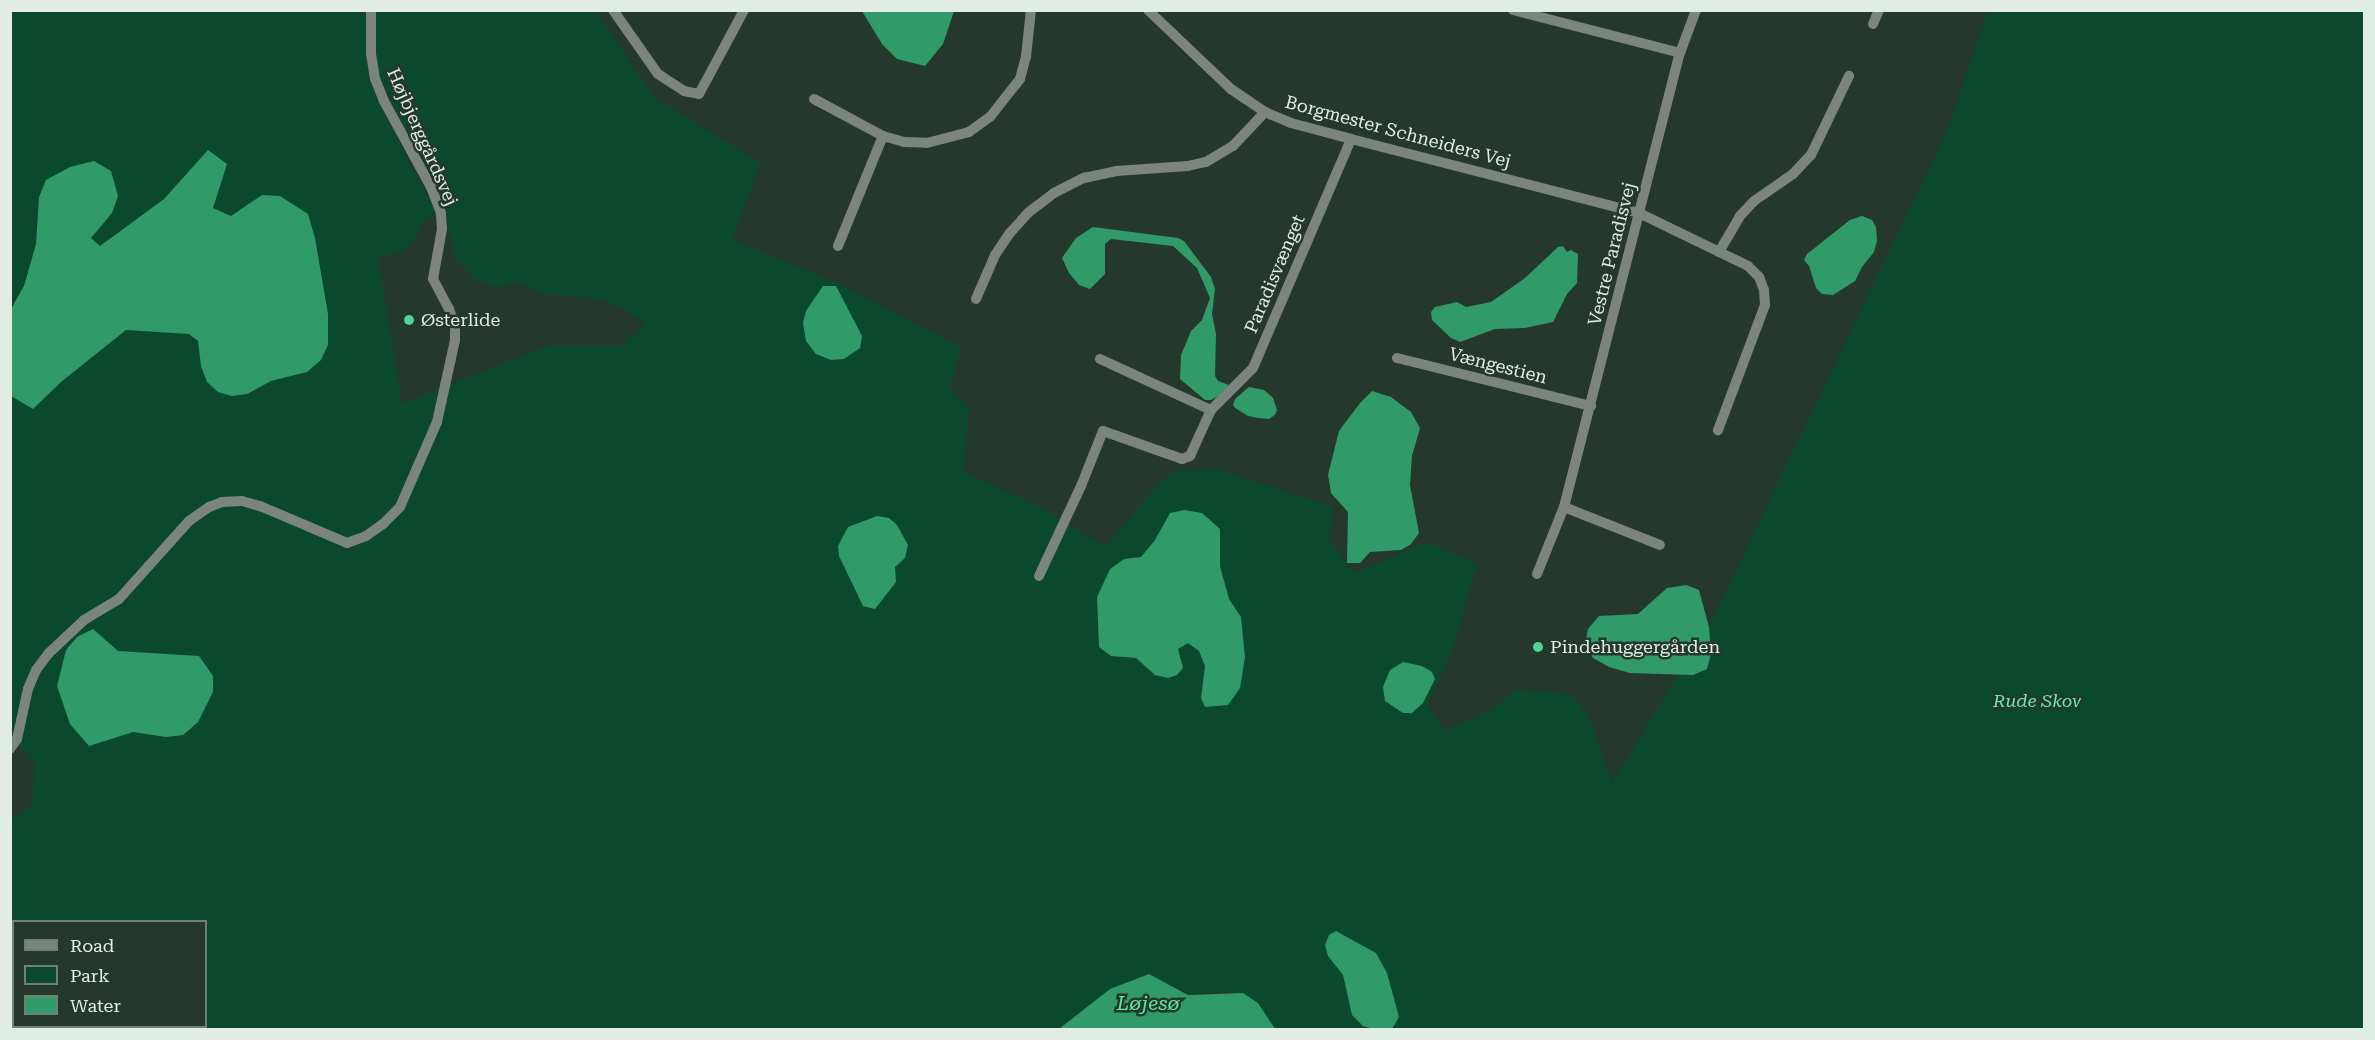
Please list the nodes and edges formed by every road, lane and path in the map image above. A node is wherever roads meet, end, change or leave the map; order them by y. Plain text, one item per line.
1 (371, 10) edge
2 (613, 10) edge
3 (744, 10) edge
4 (1031, 10) edge
5 (1148, 10) edge
6 (1513, 10) edge
7 (1696, 10) edge
8 (1879, 10) edge
9 (1873, 24) dead end
10 (1680, 53) junction
11 (1849, 75) dead end
12 (814, 99) dead end
13 (1265, 112) junction
14 (884, 136) junction
15 (1351, 139) junction
16 (1639, 213) junction
17 (838, 246) dead end
18 (1719, 252) junction
19 (976, 299) dead end
20 (1397, 358) dead end
21 (1100, 359) dead end
22 (1591, 406) junction
23 (1211, 410) junction
24 (1718, 430) dead end
25 (1564, 507) junction
26 (1659, 545) dead end
27 (1537, 574) dead end
28 (1039, 576) dead end
29 (10, 749) edge

1 - 29 street, Højbjerggårdsvej
2 - 3 street
4 - 14 street
5 - 13 street, Borgmester Schneiders Vej
6 - 10 street
7 - 10 street, Vestre Paradisvej
8 - 9 street
10 - 16 street, Vestre Paradisvej
11 - 18 street
12 - 14 street
13 - 15 street, Borgmester Schneiders Vej
13 - 19 street
14 - 17 street
15 - 16 street, Borgmester Schneiders Vej
15 - 23 street, Paradisvænget
16 - 18 street, Borgmester Schneiders Vej
16 - 22 street, Vestre Paradisvej
18 - 24 street, Borgmester Schneiders Vej
20 - 22 street, Vængestien
21 - 23 street
22 - 25 street, Vestre Paradisvej
23 - 28 street, Paradisvænget
25 - 26 street
25 - 27 street, Vestre Paradisvej

